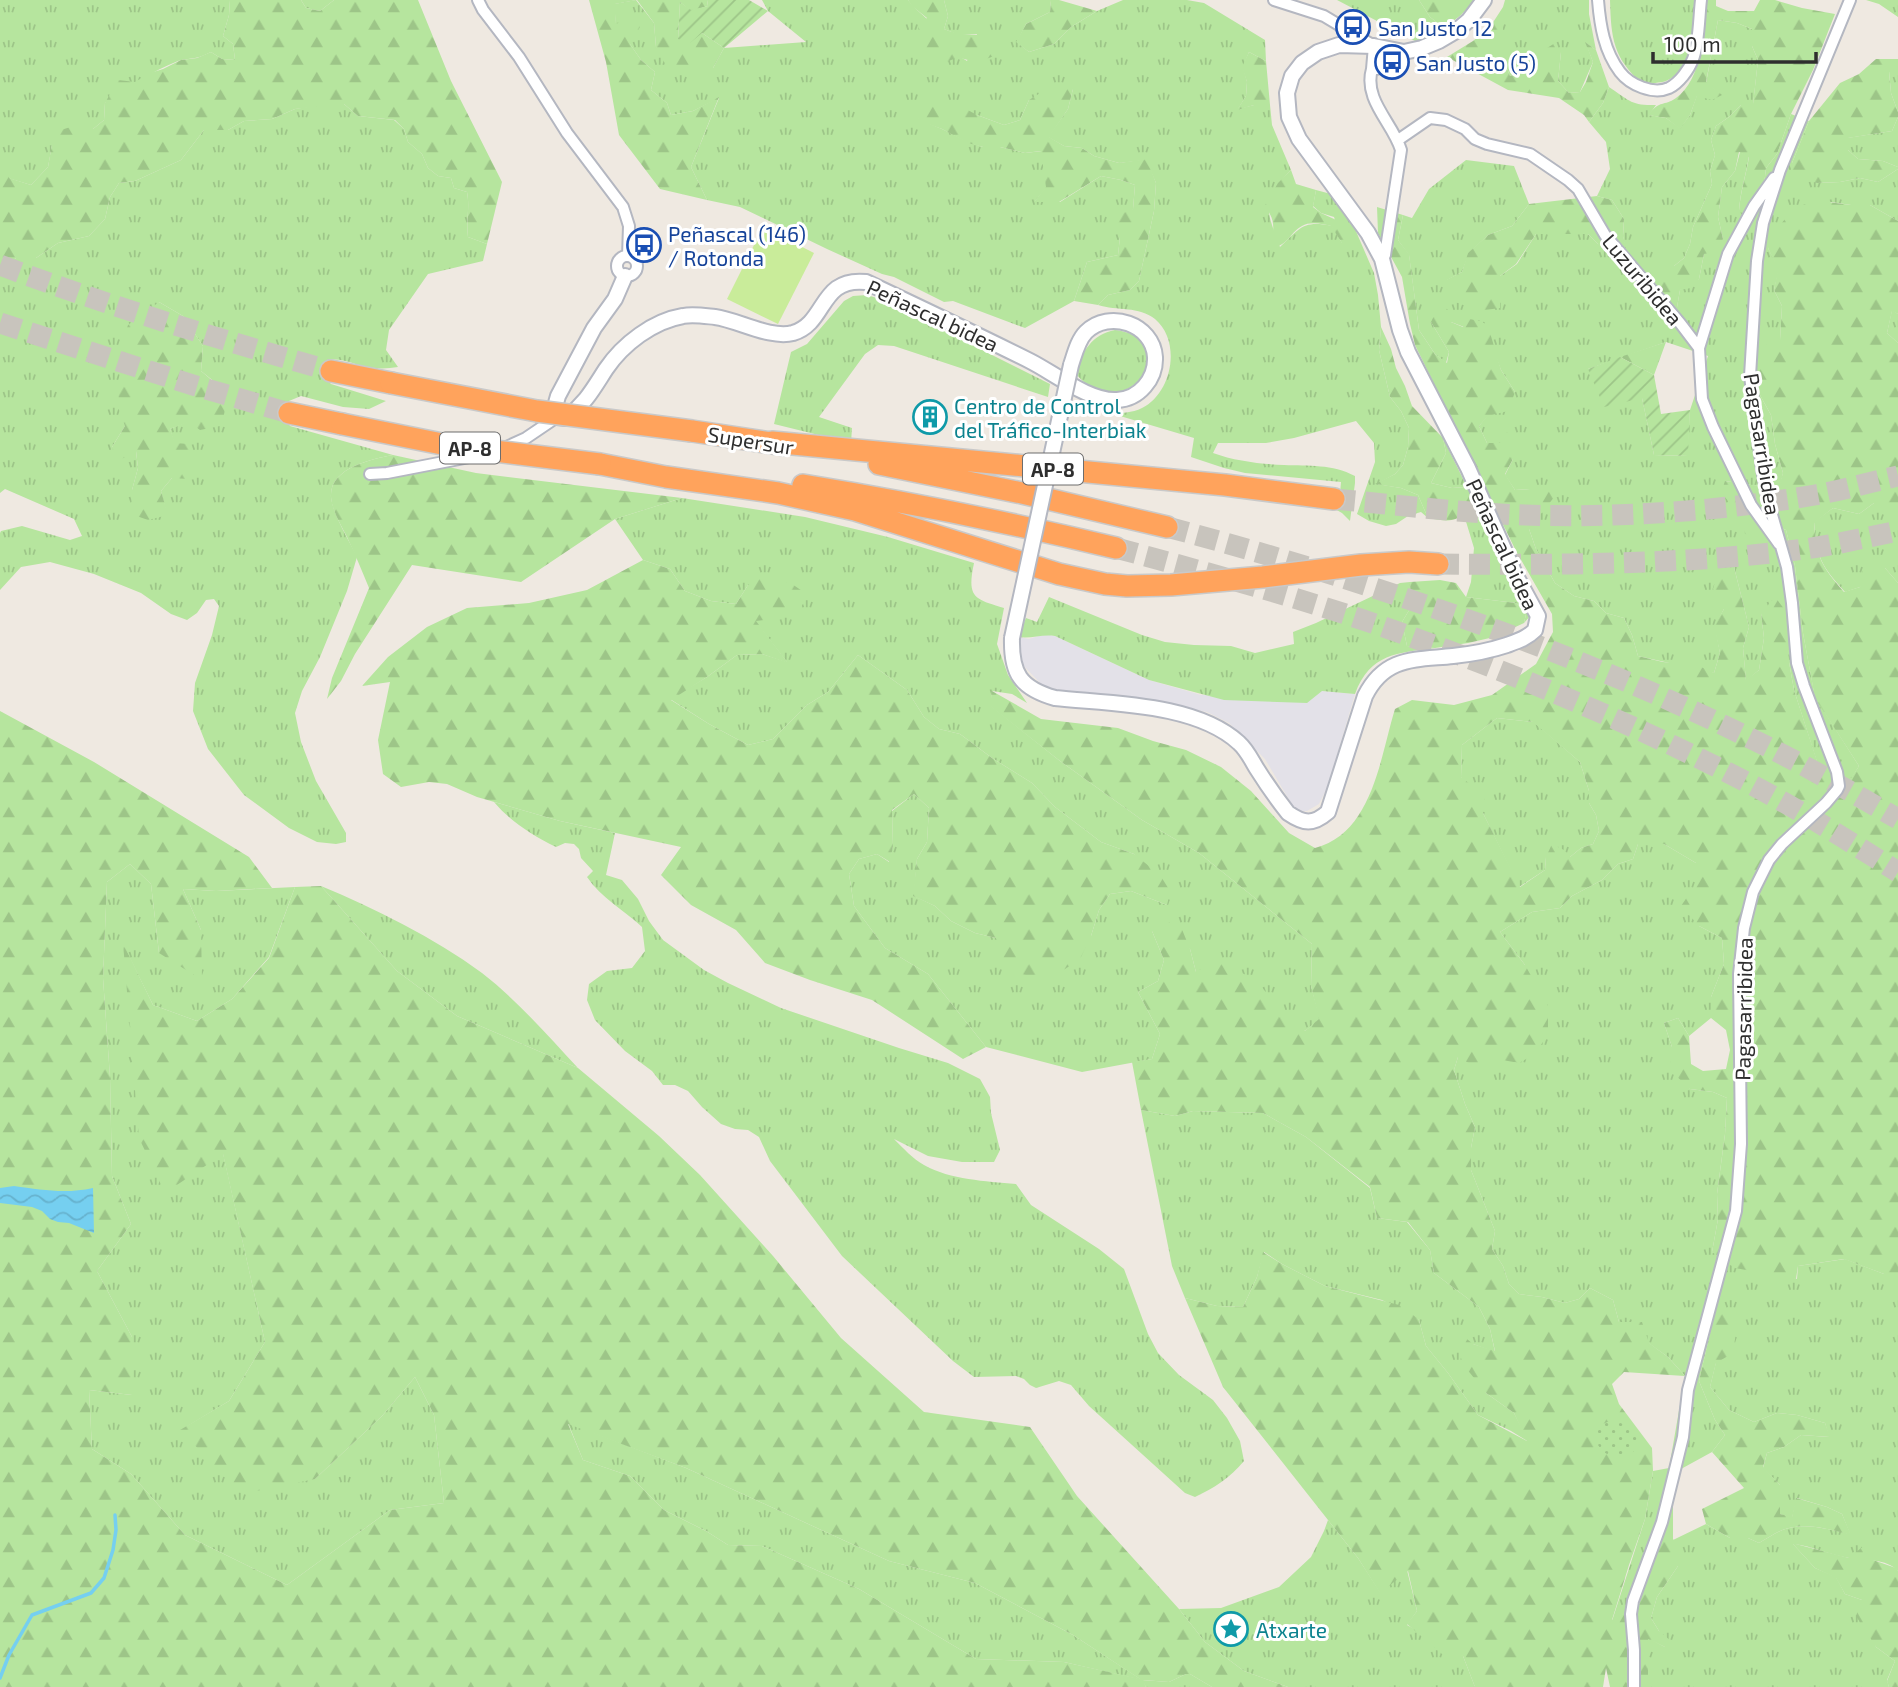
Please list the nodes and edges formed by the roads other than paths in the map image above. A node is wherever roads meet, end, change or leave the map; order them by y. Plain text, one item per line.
1 (478, 0) edge
2 (1273, 0) edge
3 (1484, 0) edge
4 (1598, 0) edge
5 (1701, 0) edge
6 (1850, 0) edge
7 (1374, 46) junction
8 (1393, 50) junction
9 (1372, 69) junction
10 (1398, 140) junction
11 (1780, 170) junction
12 (1382, 259) junction
13 (625, 276) joint
14 (1699, 348) junction
15 (331, 371) tunnel mouth
16 (289, 413) tunnel mouth
17 (557, 417) junction
18 (772, 442) junction
19 (666, 473) junction
20 (370, 474) dead end
21 (1334, 499) tunnel mouth
22 (1167, 527) tunnel mouth
23 (1116, 548) tunnel mouth
24 (1782, 548) junction
25 (1438, 564) tunnel mouth
26 (1634, 1687) edge

1 - 13 street
2 - 7 street
3 - 8 street
4 - 5 street
6 - 11 street, Pagasarribidea
7 - 8 street, Peñascal bidea
7 - 9 street
7 - 12 street, Peñascal bidea
8 - 9 street
9 - 10 street
10 - 12 street
10 - 14 street, Luzuribidea
11 - 14 street, Luzuribidea
11 - 24 street, Pagasarribidea
12 - 17 street, Peñascal bidea, bridge
13 - 17 street
14 - 24 street, Luzuribidea
15 - 18 highway, Supersur / AP-8, bridge
16 - 19 highway, Supersur / AP-8, bridge
17 - 20 street
18 - 21 highway, AP-8
18 - 22 highway, Supersur / AP-8
19 - 23 highway, Supersur / AP-8
19 - 25 highway
24 - 26 street, Pagasarribidea

